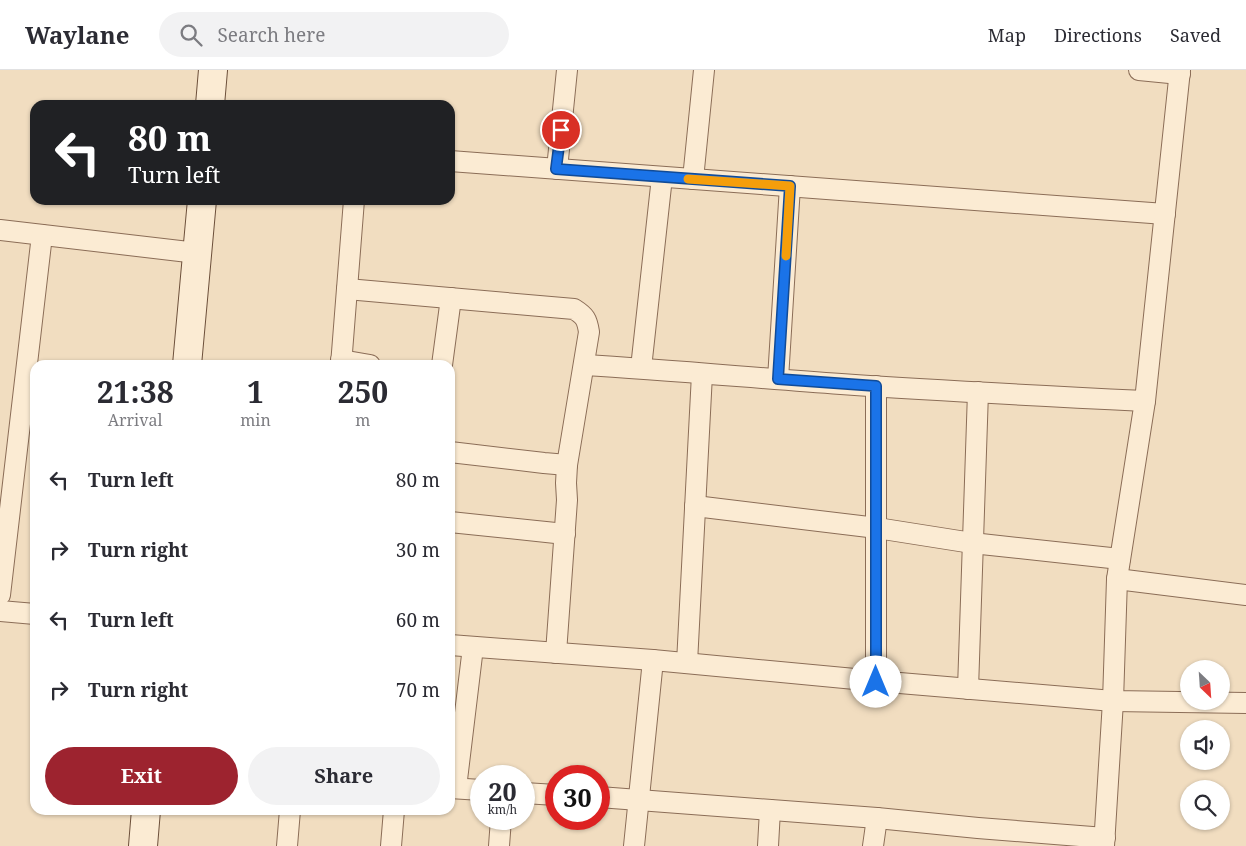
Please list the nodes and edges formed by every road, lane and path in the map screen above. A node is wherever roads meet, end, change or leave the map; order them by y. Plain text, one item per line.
1 (213, 70) edge
2 (567, 70) edge
3 (704, 70) edge
4 (1139, 70) edge
5 (1180, 72) edge
6 (210, 100) edge
7 (455, 161) edge
8 (556, 169) junction
9 (662, 177) junction
10 (693, 179) junction
11 (790, 186) junction
12 (202, 205) edge
13 (354, 205) edge
14 (1165, 214) junction
15 (0, 230) edge
16 (42, 235) junction
17 (197, 253) junction
18 (347, 289) junction
19 (451, 298) junction
20 (187, 360) edge
21 (341, 360) edge
22 (443, 360) edge
23 (584, 365) junction
24 (642, 368) junction
25 (702, 374) junction
26 (778, 379) junction
27 (876, 386) junction
28 (978, 392) junction
29 (1145, 402) junction
30 (455, 453) edge
31 (568, 465) junction
32 (695, 506) junction
33 (455, 523) edge
34 (877, 528) junction
35 (565, 534) junction
36 (972, 543) junction
37 (1120, 559) junction
38 (1117, 579) junction
39 (0, 595) edge
40 (1246, 595) edge
41 (0, 611) edge
42 (30, 614) edge
43 (455, 645) edge
44 (473, 647) junction
45 (556, 653) junction
46 (653, 660) junction
47 (687, 663) junction
48 (876, 682) junction
49 (968, 689) junction
50 (1113, 701) junction
51 (1246, 704) edge
52 (455, 774) edge
53 (455, 788) edge
54 (470, 789) edge
55 (610, 798) edge
56 (639, 800) junction
57 (770, 810) junction
58 (146, 815) edge
59 (290, 815) edge
60 (394, 815) edge
61 (877, 818) junction
62 (500, 830) edge
63 (978, 837) edge
64 (1104, 842) edge
65 (143, 846) edge
66 (287, 846) edge
67 (391, 846) edge
68 (499, 846) edge
69 (634, 846) edge
70 (768, 846) edge
71 (873, 846) edge

1 - 6 street
2 - 8 street
3 - 10 street
4 - 5 street
5 - 14 street
7 - 8 street
8 - 9 street
9 - 10 street
9 - 24 street
10 - 11 street
11 - 14 street
11 - 26 street
12 - 17 street
13 - 18 street
14 - 29 street
15 - 16 street
16 - 17 street
16 - 39 street
17 - 20 street
18 - 19 street
18 - 21 street
19 - 22 street
19 - 23 street
23 - 24 street
23 - 31 street
24 - 25 street
25 - 26 street
25 - 32 street
26 - 27 street
27 - 28 street
27 - 34 street
28 - 29 street
28 - 36 street
29 - 37 street
30 - 31 street
31 - 35 street
32 - 34 street
32 - 47 street
33 - 35 street
34 - 36 street
34 - 48 street
35 - 45 street
36 - 37 street
36 - 49 street
37 - 38 street
38 - 40 street
38 - 50 street
41 - 42 street
43 - 44 street
44 - 45 street
44 - 52 street
45 - 46 street
46 - 47 street
46 - 56 street
47 - 48 street
48 - 49 street
49 - 50 street
50 - 51 street
50 - 64 street
53 - 54 street
55 - 56 street
56 - 57 street
56 - 69 street
57 - 61 street
57 - 70 street
58 - 65 street
59 - 66 street
60 - 67 street
61 - 63 street
61 - 71 street
62 - 68 street
63 - 64 street

